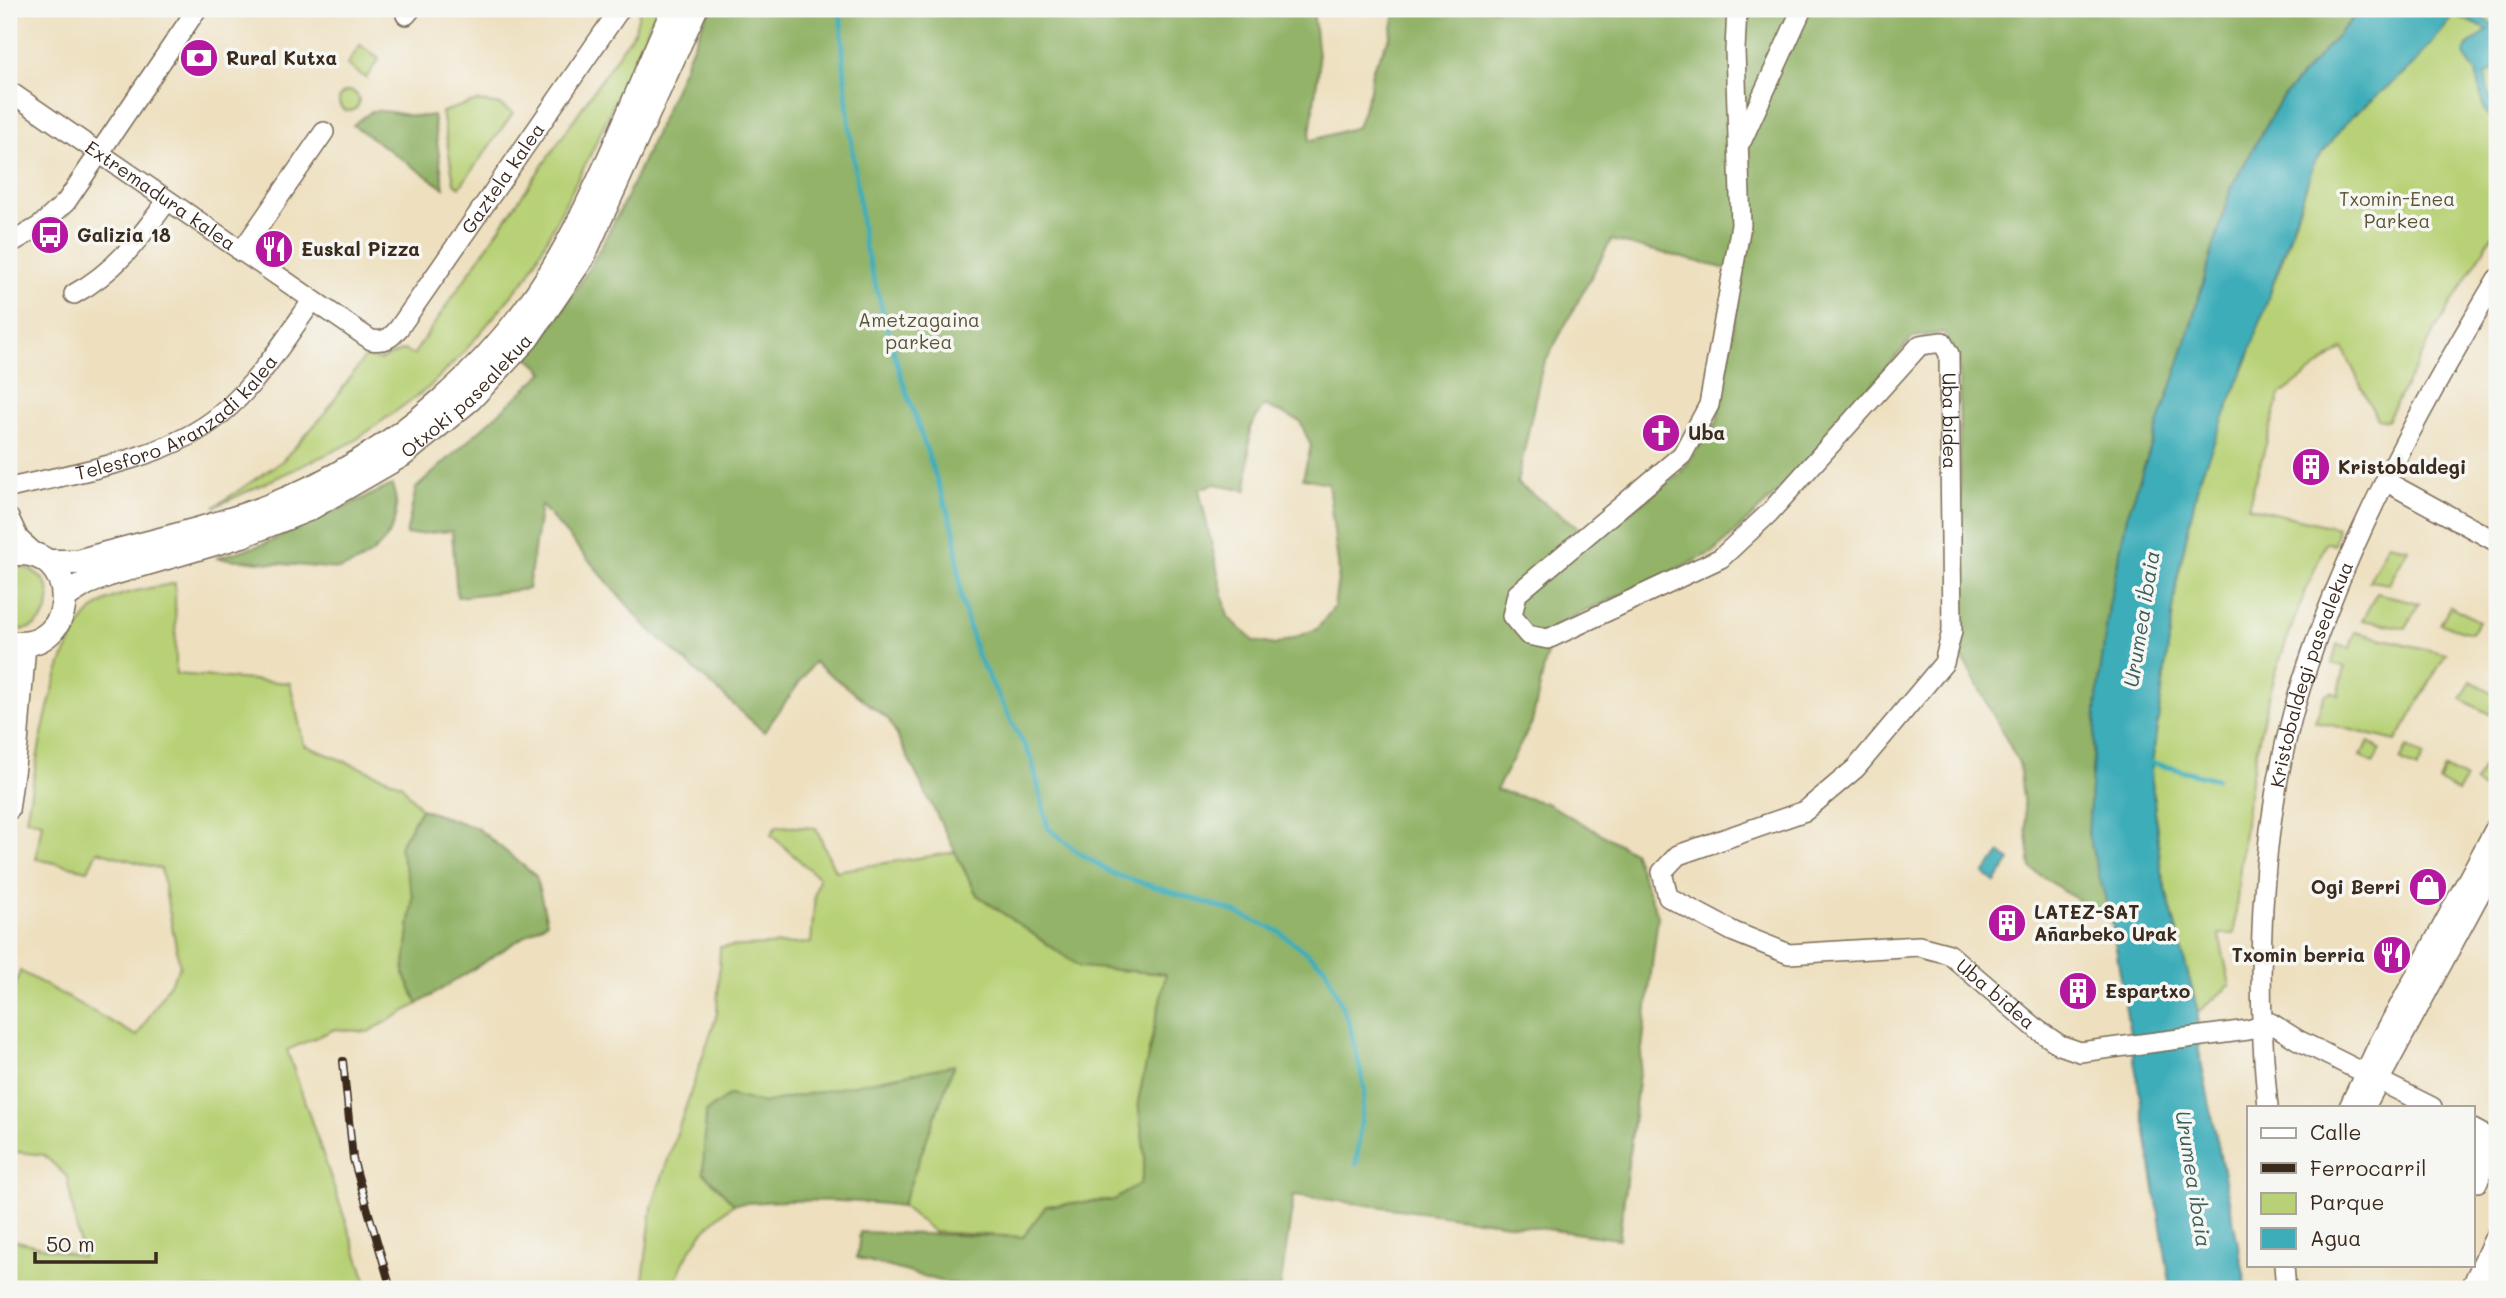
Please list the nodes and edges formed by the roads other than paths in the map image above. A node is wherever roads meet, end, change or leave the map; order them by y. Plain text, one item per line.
1 (197, 9) edge
2 (620, 9) edge
3 (674, 9) edge
4 (695, 9) edge
5 (1737, 9) edge
6 (1801, 9) edge
7 (9, 91) edge
8 (324, 132) dead end
9 (1741, 145) junction
10 (98, 153) junction
11 (167, 201) junction
12 (9, 244) edge
13 (241, 252) junction
14 (2497, 279) edge
15 (74, 294) dead end
16 (312, 301) junction
17 (382, 342) joint
18 (2387, 482) junction
19 (9, 488) edge
20 (9, 518) edge
21 (2497, 542) edge
22 (9, 554) edge
23 (44, 559) junction
24 (65, 596) junction
25 (17, 644) edge
26 (13, 744) edge
27 (9, 810) edge
28 (2497, 825) edge
29 (2497, 862) edge
30 (2251, 1028) junction
31 (2298, 1040) junction
32 (2264, 1065) junction
33 (2372, 1076) junction
34 (2268, 1106) edge
35 (2350, 1106) edge
36 (2365, 1106) edge
37 (2430, 1106) edge
38 (2474, 1130) edge
39 (2497, 1142) edge
40 (2474, 1150) edge
41 (2474, 1180) edge
42 (2497, 1238) edge
43 (2285, 1266) edge
44 (2286, 1289) edge
45 (2473, 1289) edge

1 - 10 street
2 - 17 street, Gaztela kalea
3 - 23 main road, Otxoki pasealekua
4 - 24 main road, Otxoki pasealekua
5 - 9 street, Uba bidea
6 - 9 street, Uba bidea
7 - 10 street, Extremadura kalea
8 - 13 street
9 - 30 street, Uba bidea
10 - 11 street, Extremadura kalea
10 - 12 street
11 - 13 street, Extremadura kalea
11 - 15 street
13 - 16 street, Extremadura kalea
14 - 18 street, Kristobaldegi pasealekua
16 - 17 street, Extremadura kalea
16 - 19 street, Telesforo Aranzadi kalea
18 - 21 street
18 - 30 street, Kristobaldegi pasealekua
20 - 23 street
22 - 23 main road, Otxoki pasealekua
23 - 24 main road
24 - 25 main road
25 - 26 street
26 - 27 street
28 - 33 street
29 - 33 street
30 - 31 street
30 - 32 street, Kristobaldegi pasealekua
31 - 32 street
31 - 33 street
32 - 34 street, Kristobaldegi pasealekua
33 - 35 street
33 - 36 street
33 - 37 street
38 - 39 street
40 - 41 street
42 - 45 main road
43 - 44 street

